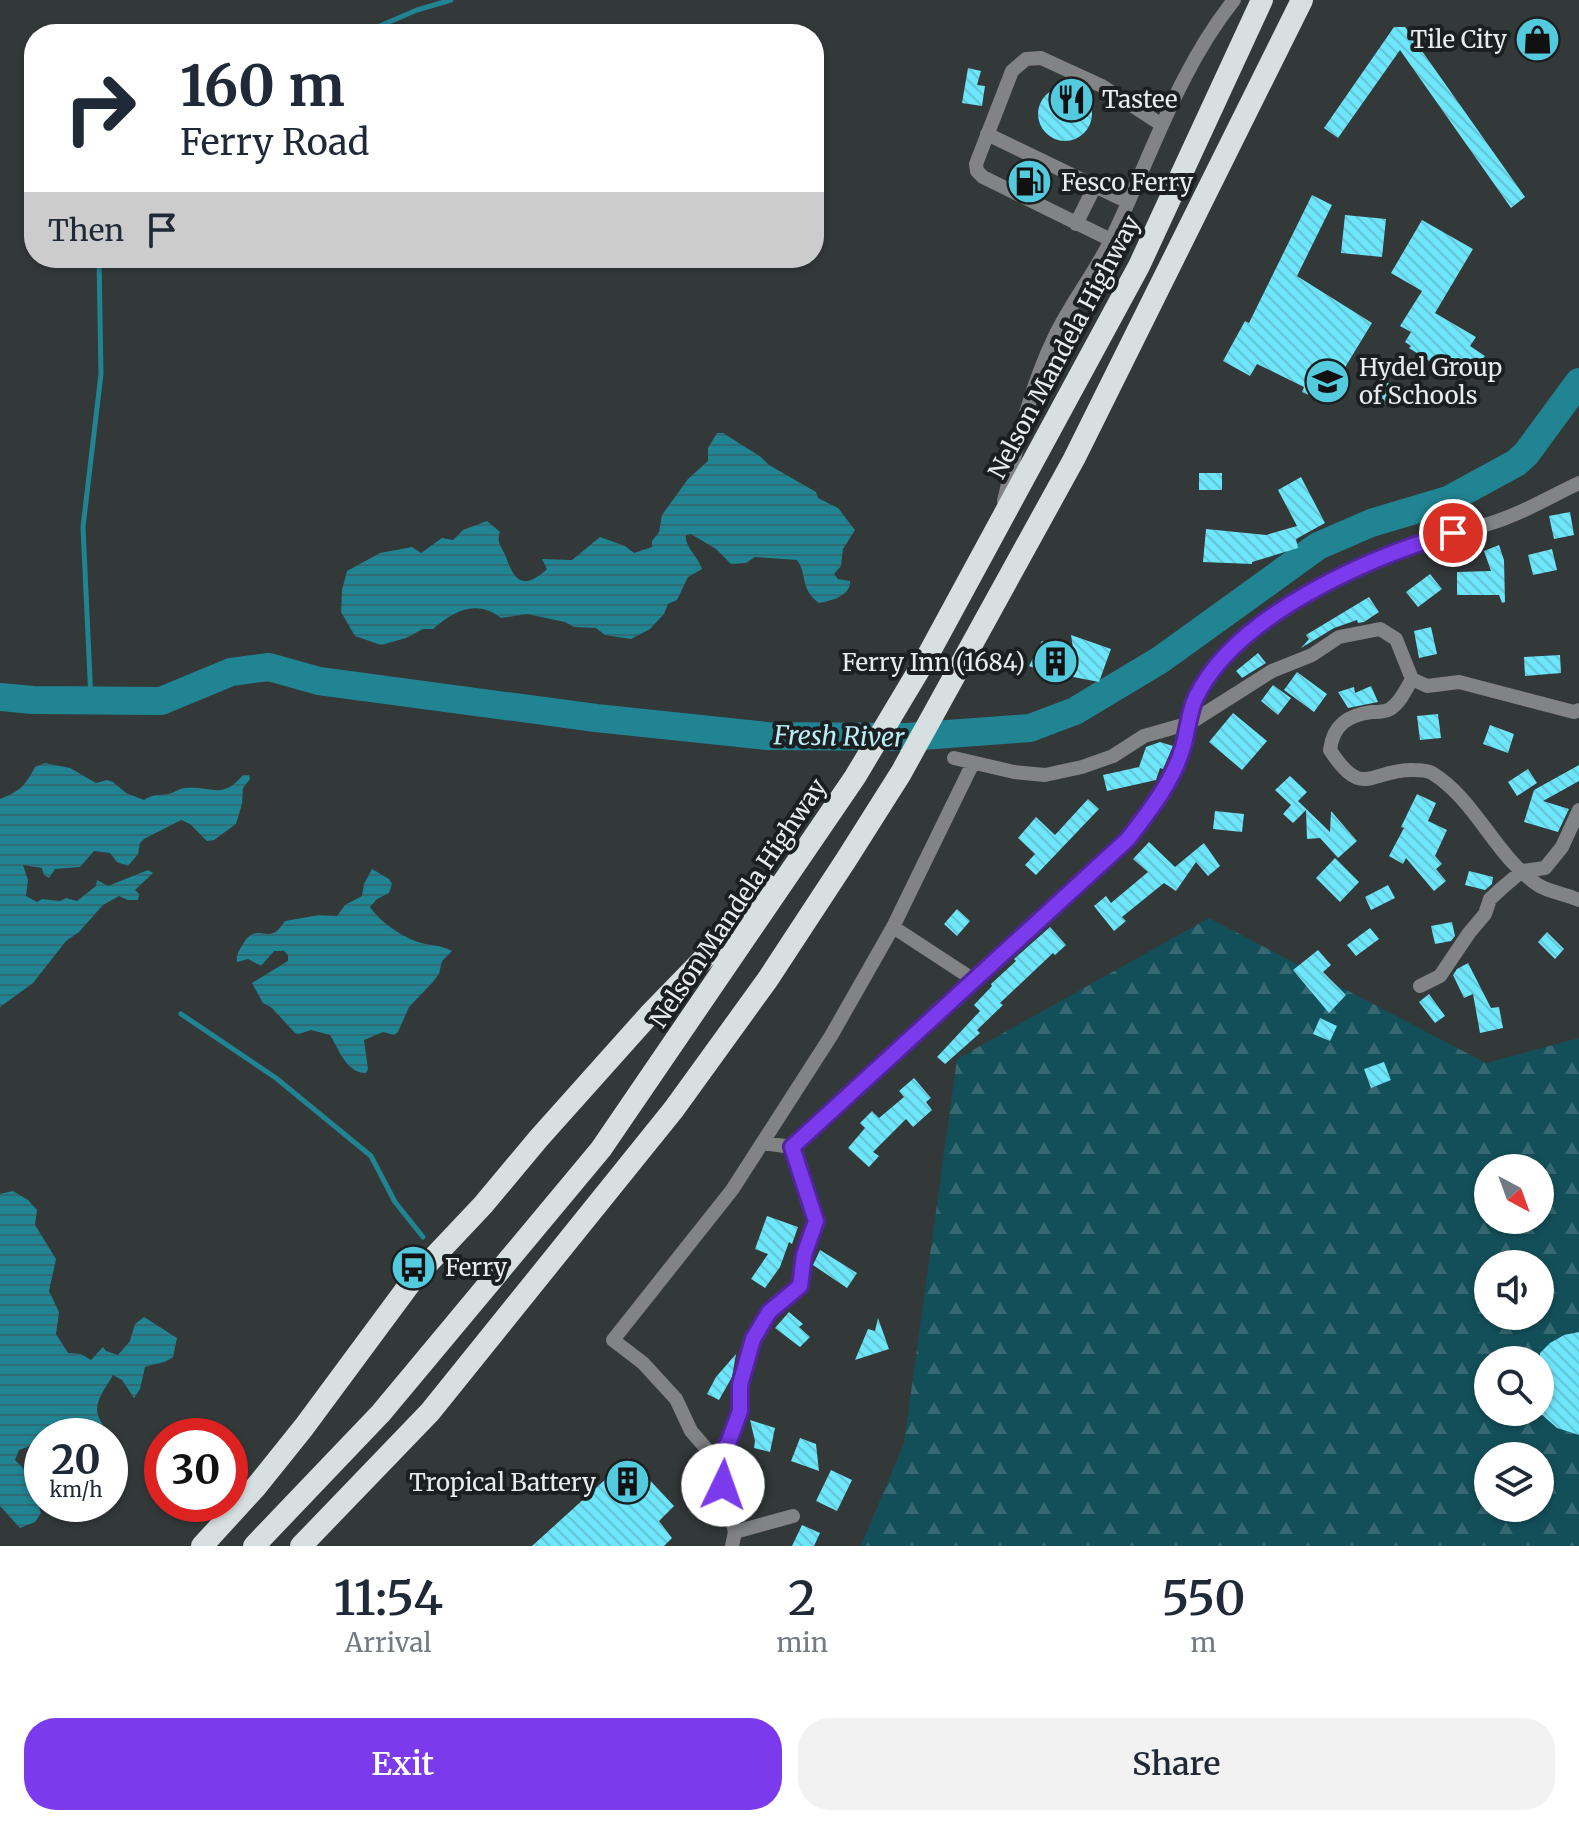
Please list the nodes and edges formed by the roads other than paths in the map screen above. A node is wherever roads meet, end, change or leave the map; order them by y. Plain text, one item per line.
1 (1234, 0) edge
2 (1262, 0) edge
3 (1302, 0) edge
4 (1162, 125) junction
5 (987, 134) junction
6 (1095, 186) junction
7 (1128, 202) junction
8 (1076, 224) junction
9 (1111, 240) junction
10 (1579, 483) edge
11 (998, 525) junction
12 (1412, 679) junction
13 (1579, 710) edge
14 (1190, 723) junction
15 (954, 758) dead end
16 (973, 763) junction
17 (1579, 810) edge
18 (831, 813) junction
19 (1522, 871) junction
20 (1579, 900) edge
21 (893, 927) junction
22 (974, 980) junction
23 (1420, 986) dead end
24 (763, 1143) junction
25 (792, 1147) junction
26 (717, 1461) junction
27 (793, 1516) dead end
28 (734, 1539) edge
29 (202, 1546) edge
30 (254, 1546) edge
31 (301, 1546) edge

1 - 4 street
2 - 11 highway, Nelson Mandela Highway
3 - 31 highway
4 - 5 street
4 - 7 street
5 - 6 street
5 - 8 street
6 - 7 street
6 - 8 street
7 - 9 street
8 - 9 street
9 - 11 street
10 - 14 street
11 - 18 highway, Nelson Mandela Highway
12 - 13 street
12 - 14 street
12 - 19 street
14 - 16 street
14 - 22 street
15 - 16 street
16 - 21 street
17 - 19 street
18 - 29 highway
18 - 30 highway, Nelson Mandela Highway
19 - 20 street
19 - 23 street
21 - 22 street
21 - 24 street
22 - 25 street
24 - 25 street
24 - 26 street
25 - 26 street
26 - 28 street
27 - 28 street

